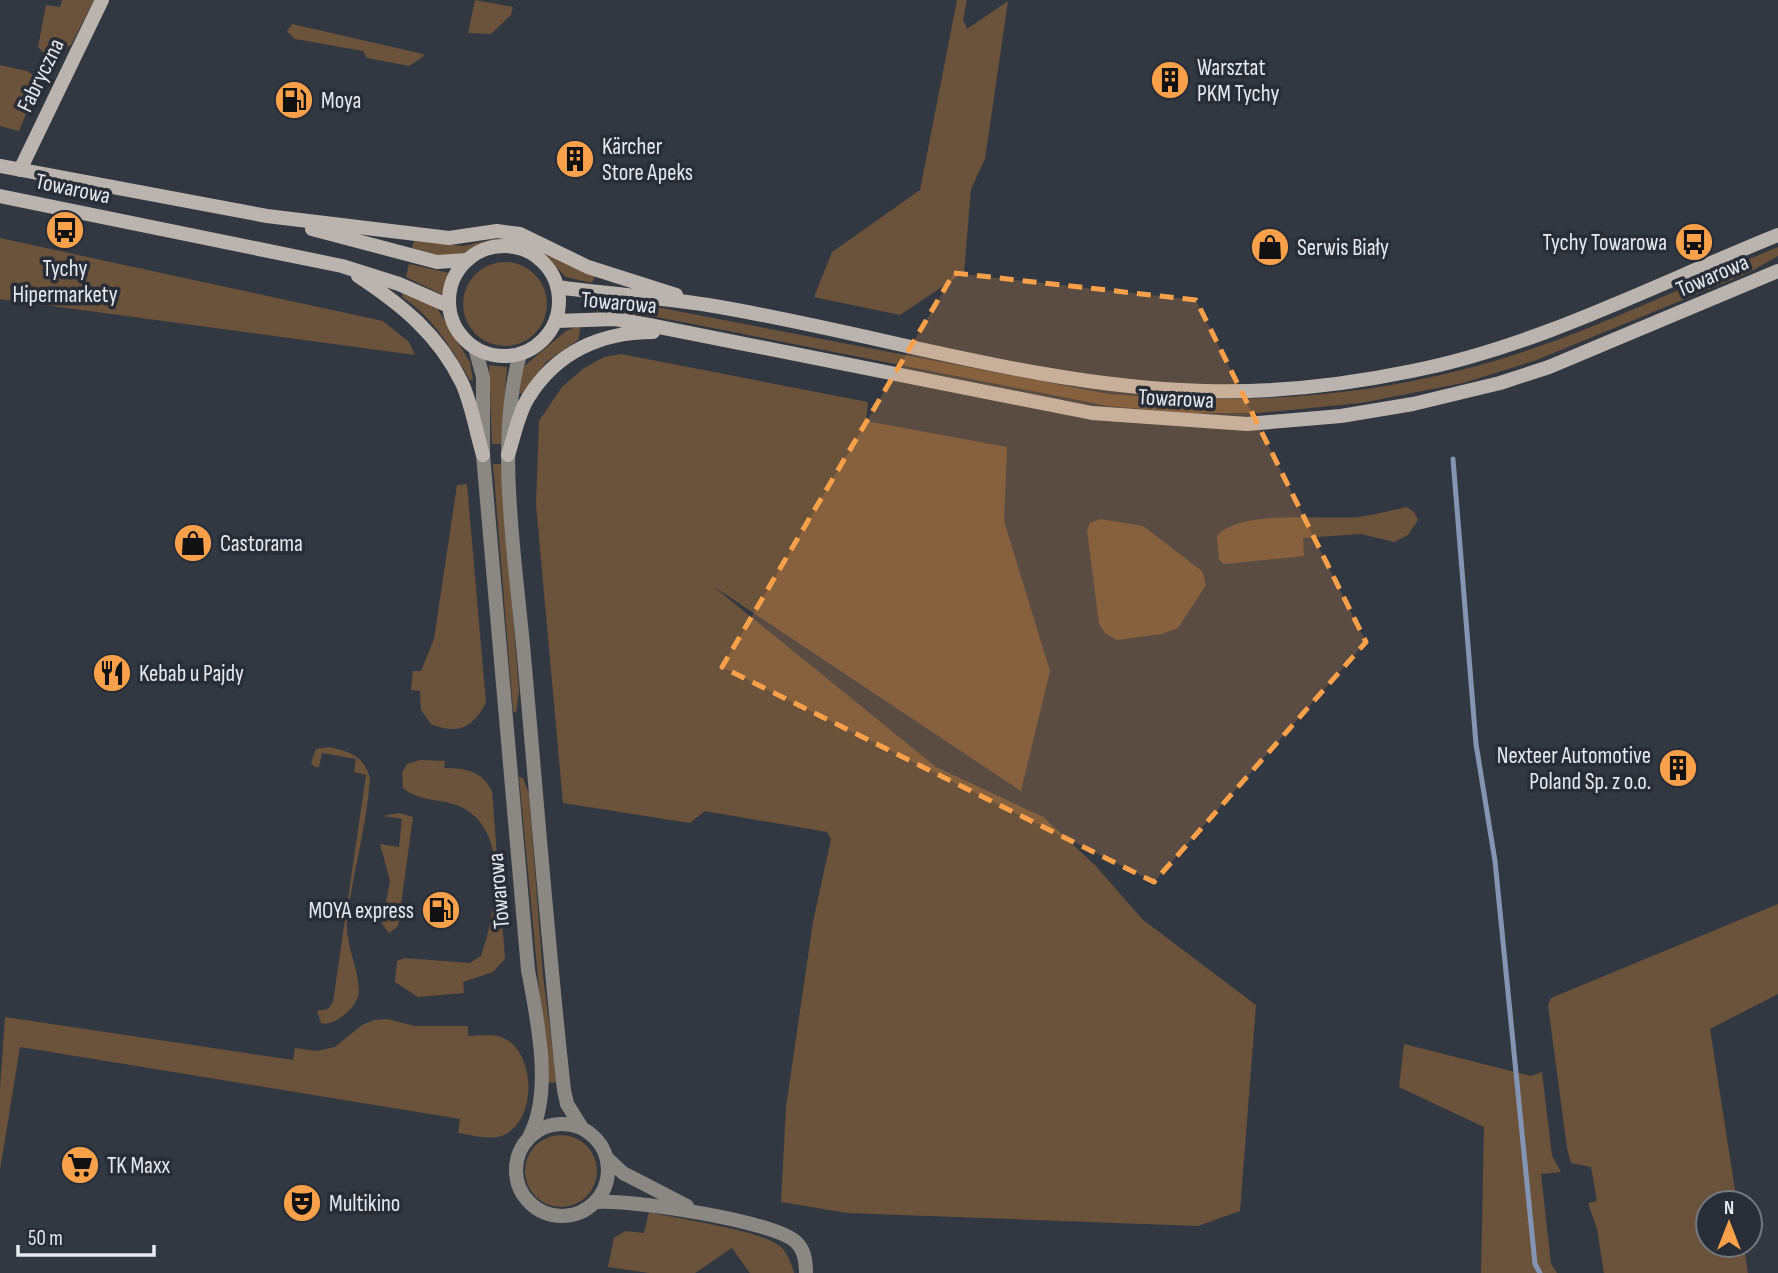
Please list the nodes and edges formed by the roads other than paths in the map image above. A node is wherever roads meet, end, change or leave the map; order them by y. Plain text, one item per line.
1 (102, 0) edge
2 (0, 166) edge
3 (20, 170) junction
4 (0, 196) edge
5 (267, 216) junction
6 (1778, 235) edge
7 (467, 260) junction
8 (342, 266) junction
9 (1778, 271) edge
10 (557, 287) junction
11 (707, 305) junction
12 (449, 306) junction
13 (556, 321) junction
14 (679, 332) junction
15 (475, 348) junction
16 (520, 354) junction
17 (483, 455) junction
18 (508, 455) junction
19 (582, 1128) junction
20 (530, 1135) junction
21 (607, 1158) junction
22 (596, 1202) junction
23 (701, 1213) junction
24 (806, 1273) edge

1 - 3 street, Fabryczna
2 - 3 street, Towarowa
3 - 5 street, Towarowa
4 - 8 street, Towarowa
5 - 7 street
5 - 11 street
6 - 11 street, Towarowa
7 - 10 street
7 - 12 street
8 - 12 street, Towarowa
8 - 17 street
9 - 14 street, Towarowa
10 - 11 street, Towarowa
10 - 13 street
12 - 15 street
13 - 14 street, Towarowa
13 - 16 street
14 - 18 street
15 - 16 street
15 - 17 street, Towarowa
16 - 18 street, Towarowa
17 - 20 street, Towarowa
18 - 19 street, Towarowa
19 - 20 street
19 - 21 street
20 - 22 street
21 - 22 street
21 - 23 street
22 - 23 street
23 - 24 street

